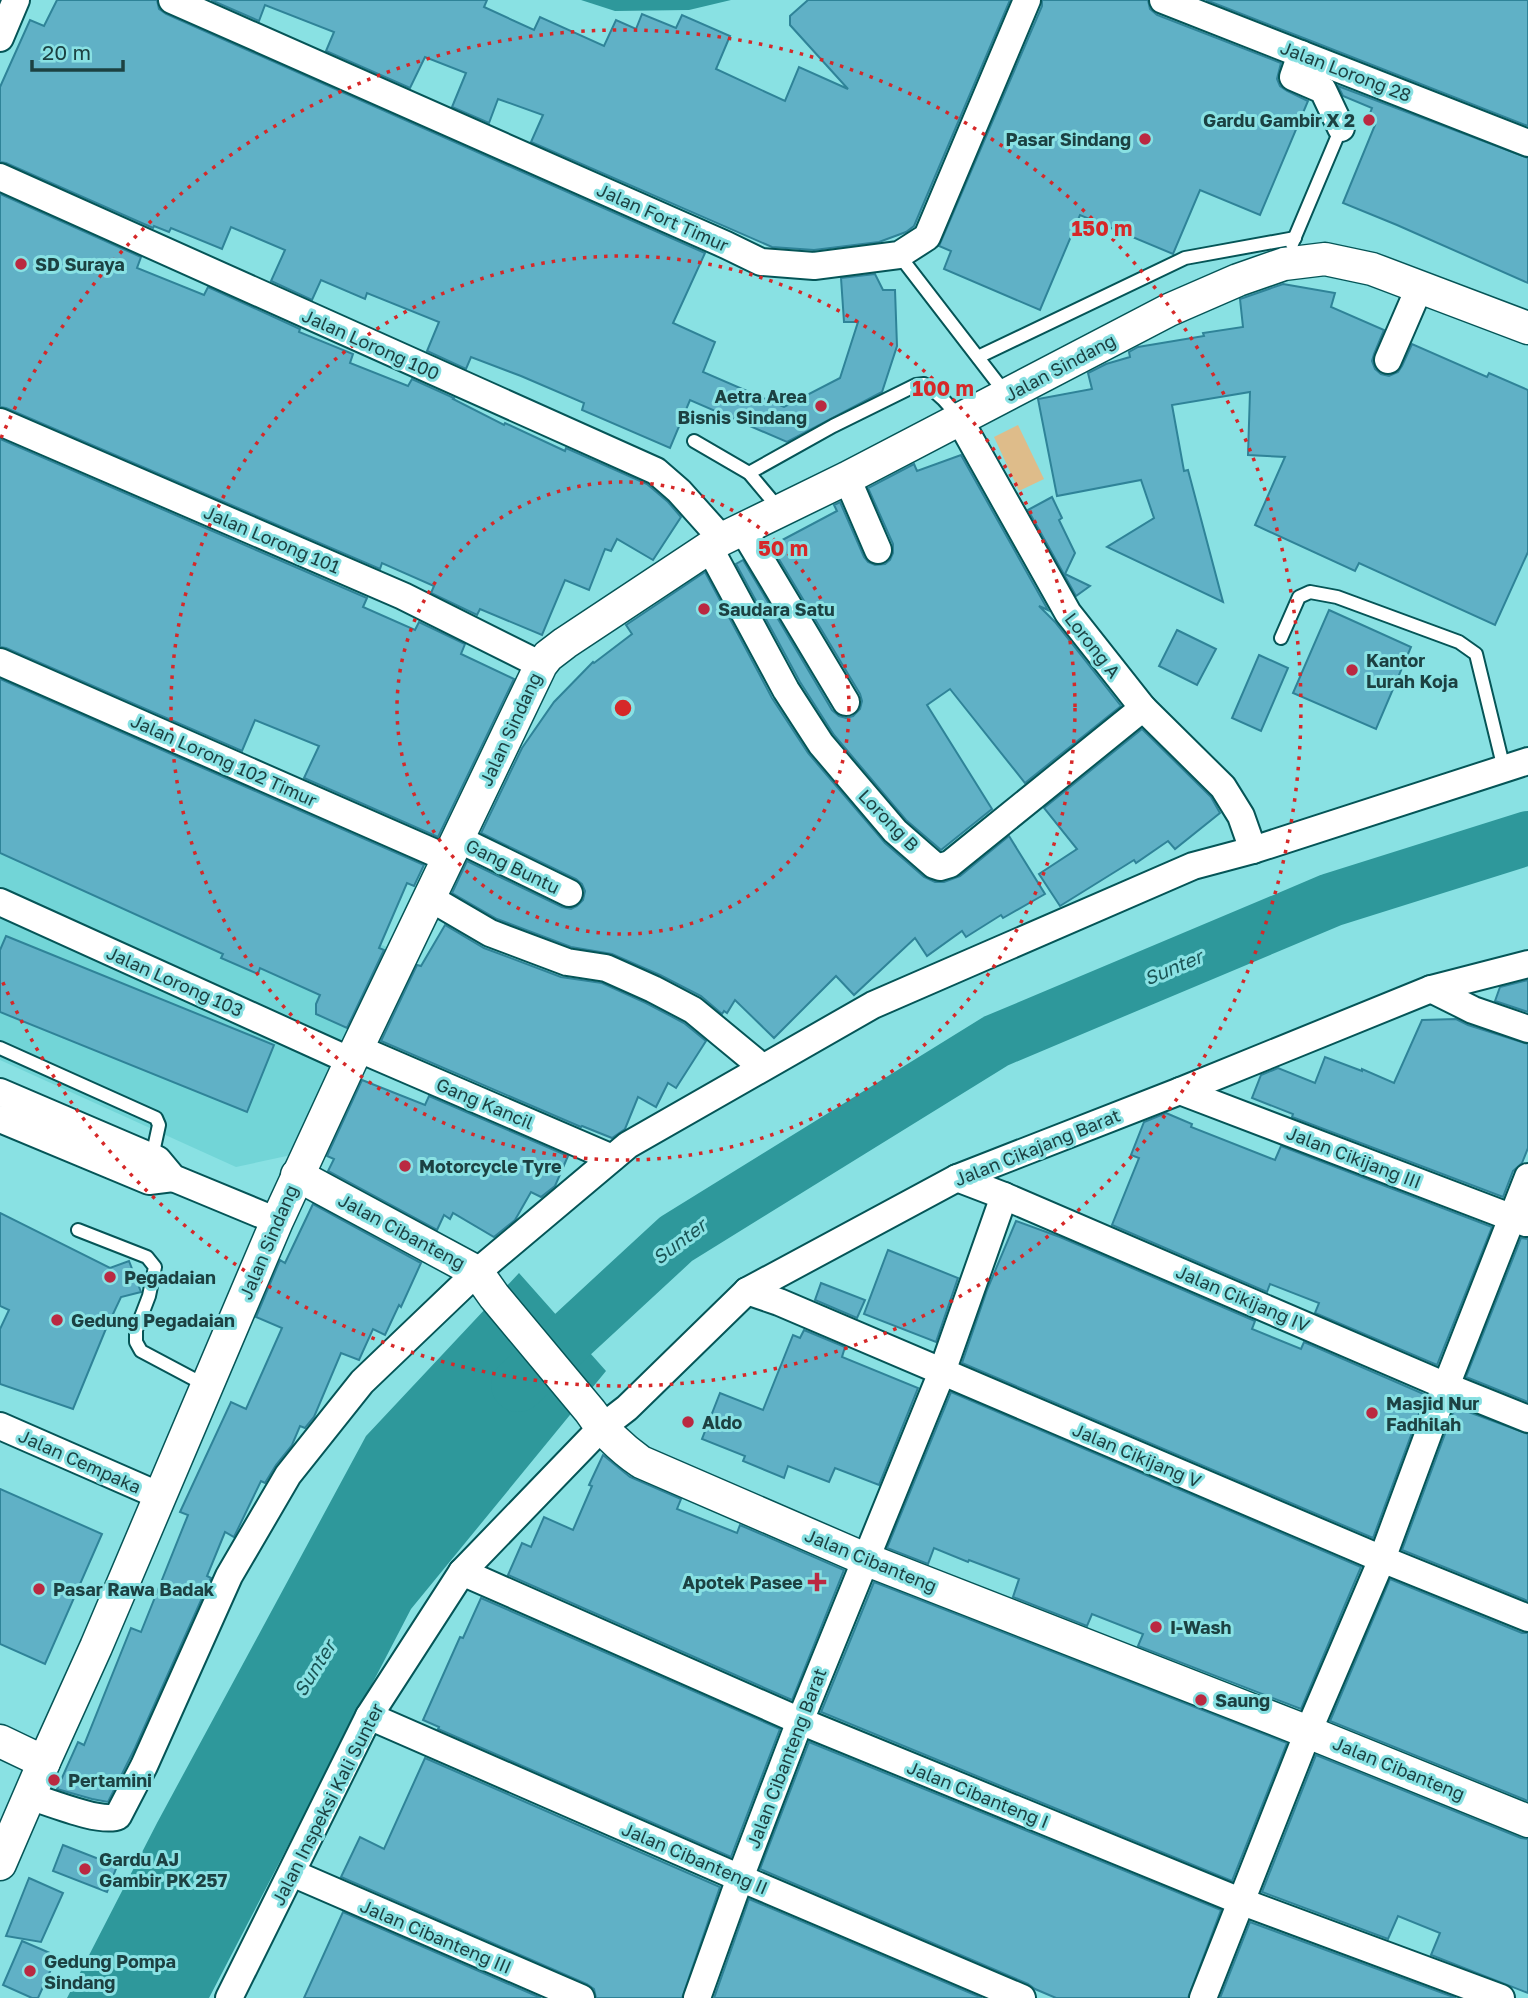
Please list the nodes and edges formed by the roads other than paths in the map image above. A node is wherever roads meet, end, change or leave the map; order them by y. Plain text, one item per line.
1 (16, 0) edge
2 (172, 0) edge
3 (1027, 0) edge
4 (1163, 0) edge
5 (0, 37) edge
6 (1301, 54) junction
7 (1342, 128) joint
8 (1528, 143) edge
9 (0, 177) edge
10 (1289, 251) junction
11 (899, 255) junction
12 (1420, 286) junction
13 (1528, 328) edge
14 (978, 357) junction
15 (1388, 360) dead end
16 (1006, 394) junction
17 (959, 419) junction
18 (0, 422) edge
19 (694, 441) dead end
20 (749, 472) junction
21 (847, 478) junction
22 (782, 511) junction
23 (725, 538) junction
24 (878, 550) dead end
25 (1281, 638) dead end
26 (0, 662) edge
27 (541, 665) junction
28 (846, 702) dead end
29 (1143, 708) junction
30 (1516, 765) edge
31 (454, 849) junction
32 (1253, 850) junction
33 (569, 894) dead end
34 (430, 898) junction
35 (0, 902) edge
36 (1528, 964) edge
37 (1430, 989) junction
38 (1528, 1029) edge
39 (0, 1048) edge
40 (354, 1055) junction
41 (762, 1067) junction
42 (1180, 1091) junction
43 (0, 1092) edge
44 (0, 1119) edge
45 (152, 1157) junction
46 (612, 1158) junction
47 (297, 1175) junction
48 (1528, 1177) edge
49 (173, 1178) junction
50 (957, 1178) junction
51 (1004, 1196) junction
52 (277, 1221) junction
53 (1520, 1221) edge
54 (78, 1230) dead end
55 (485, 1284) junction
56 (747, 1291) junction
57 (942, 1372) junction
58 (207, 1385) junction
59 (1446, 1386) junction
60 (1528, 1419) edge
61 (596, 1420) junction
62 (0, 1426) edge
63 (160, 1496) junction
64 (865, 1559) junction
65 (1382, 1559) junction
66 (462, 1572) junction
67 (1528, 1618) edge
68 (369, 1716) junction
69 (800, 1721) junction
70 (1308, 1732) junction
71 (0, 1741) edge
72 (44, 1762) junction
73 (29, 1796) junction
74 (1528, 1821) edge
75 (0, 1864) edge
76 (292, 1873) junction
77 (740, 1878) junction
78 (1240, 1901) junction
79 (229, 1998) edge
80 (581, 1998) edge
81 (697, 1998) edge
82 (1023, 1998) edge
83 (1203, 1998) edge
84 (1501, 1998) edge

1 - 5 street
2 - 11 street, Jalan Fort Timur
3 - 11 street, Jalan Fort Timur
4 - 6 street, Jalan Lorong 28
6 - 7 street
6 - 8 street, Jalan Lorong 28
7 - 10 lane
9 - 23 street, Jalan Lorong 100
10 - 12 street, Jalan Sindang
10 - 14 lane
10 - 16 street, Jalan Sindang
11 - 14 lane
12 - 13 street, Jalan Sindang
12 - 15 street
14 - 16 lane
16 - 17 street, Jalan Sindang
17 - 20 lane
17 - 21 street, Jalan Sindang
17 - 29 street, Lorong A
18 - 27 street, Jalan Lorong 101
19 - 20 lane
20 - 22 lane
21 - 22 street, Jalan Sindang
21 - 24 street
22 - 23 street, Jalan Sindang
23 - 27 street, Jalan Sindang
23 - 28 street
23 - 29 street, Lorong B
25 - 30 lane
26 - 31 street, Jalan Lorong 102 Timur
27 - 31 street, Jalan Sindang
29 - 32 street, Lorong A
30 - 32 street
31 - 33 street, Gang Buntu
31 - 34 street, Jalan Sindang
32 - 41 street
34 - 40 street, Jalan Sindang
34 - 41 street
35 - 40 street, Jalan Lorong 103
36 - 37 street, Jalan Cikajang Barat
37 - 38 street
37 - 42 street, Jalan Cikajang Barat
39 - 45 lane
40 - 46 street, Gang Kancil
40 - 47 street, Jalan Sindang
41 - 46 street
42 - 50 street, Jalan Cikajang Barat
42 - 53 street, Jalan Cikijang III
43 - 45 street
44 - 49 street
45 - 49 street
46 - 55 street
47 - 52 street, Jalan Sindang
47 - 55 street, Jalan Cibanteng
48 - 53 street
49 - 52 street
50 - 51 street, Jalan Cikijang IV
50 - 56 street, Jalan Cikajang Barat
51 - 57 street, Jalan Cibanteng Barat
51 - 59 street, Jalan Cikijang IV
52 - 58 street, Jalan Sindang
53 - 59 street
54 - 58 lane
55 - 61 street, Jalan Cibanteng
55 - 73 street
56 - 57 street, Jalan Cikijang V
56 - 61 street, Jalan Cikajang Barat
57 - 64 street, Jalan Cibanteng Barat
57 - 65 street, Jalan Cikijang V
58 - 63 street, Jalan Sindang
59 - 60 street, Jalan Cikijang IV
59 - 65 street
61 - 64 street, Jalan Cibanteng
61 - 66 street, Jalan Inspeksi Kali Sunter
62 - 63 street, Jalan Cempaka
63 - 72 street, Jalan Sindang
64 - 69 street, Jalan Cibanteng Barat
64 - 70 street, Jalan Cibanteng
65 - 67 street, Jalan Cikijang V
65 - 70 street
66 - 68 street, Jalan Inspeksi Kali Sunter
66 - 69 street, Jalan Cibanteng I
68 - 76 street, Jalan Inspeksi Kali Sunter
68 - 77 street, Jalan Cibanteng II
69 - 77 street, Jalan Cibanteng Barat
69 - 78 street, Jalan Cibanteng I
70 - 74 street, Jalan Cibanteng
70 - 78 street
71 - 72 street
72 - 73 street, Jalan Sindang
73 - 75 street, Jalan Sindang
76 - 79 street, Jalan Inspeksi Kali Sunter
76 - 80 street, Jalan Cibanteng III
77 - 81 street, Jalan Cibanteng Barat
77 - 82 street, Jalan Cibanteng II
78 - 83 street
78 - 84 street, Jalan Cibanteng I

